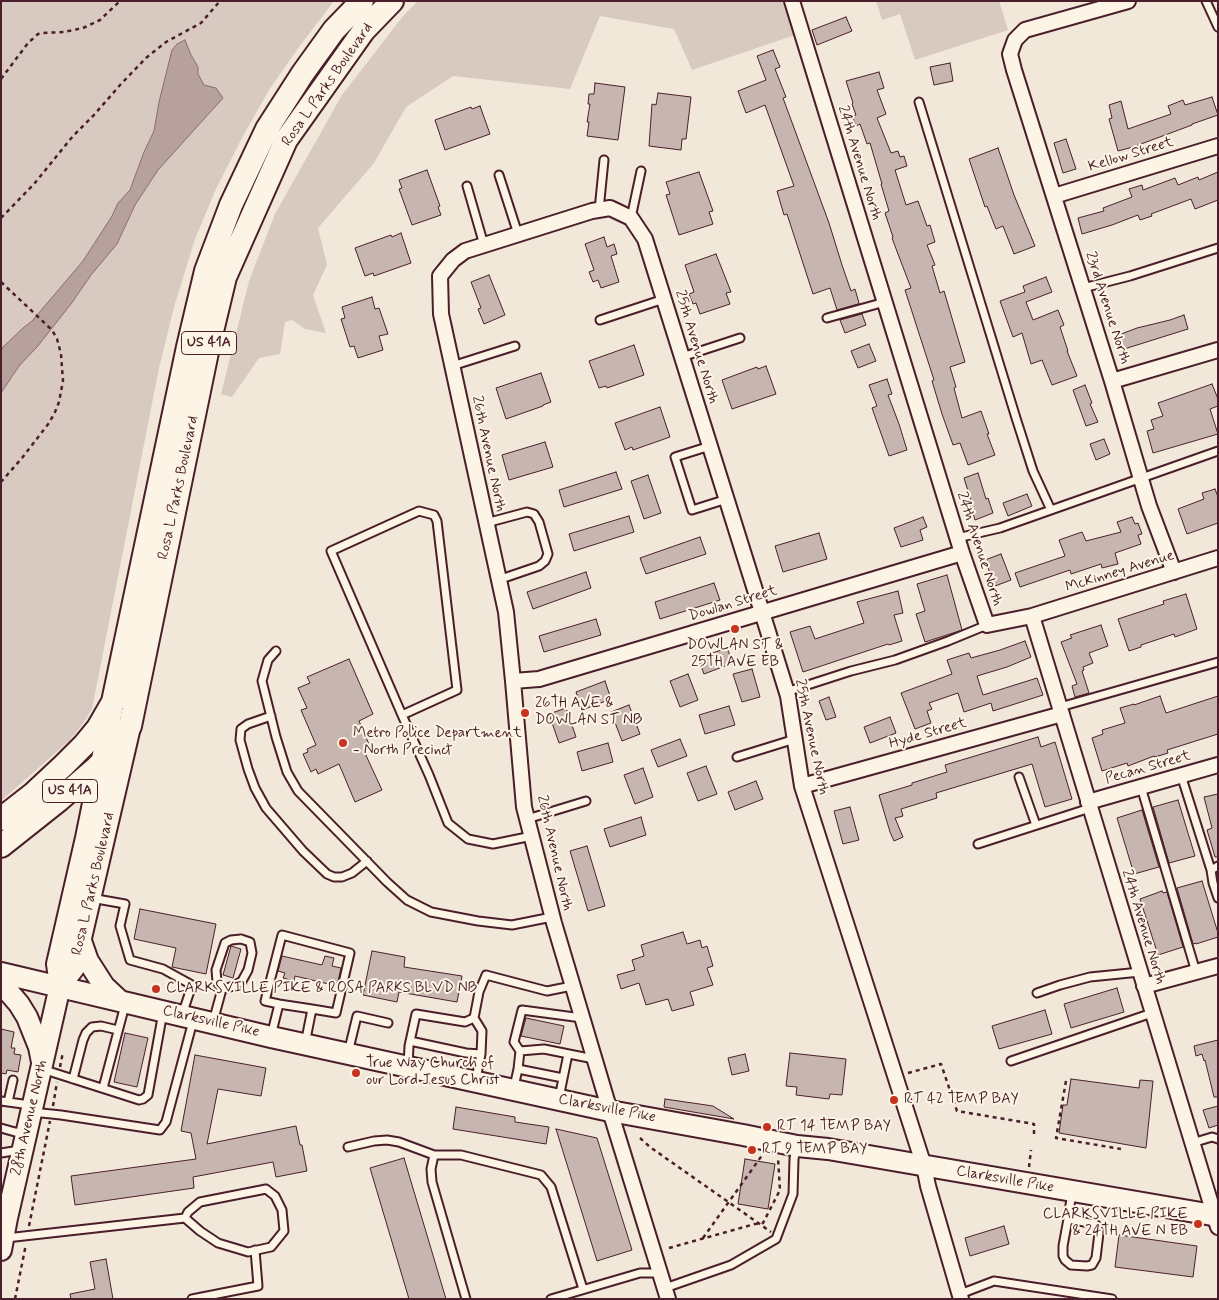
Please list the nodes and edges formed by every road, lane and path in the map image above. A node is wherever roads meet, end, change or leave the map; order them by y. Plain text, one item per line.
1 (120, 1) edge
2 (220, 1) edge
3 (362, 1) edge
4 (392, 1) edge
5 (792, 1) edge
6 (1128, 1) edge
7 (1206, 1) edge
8 (1218, 27) edge
9 (1, 79) edge
10 (919, 102) dead end
11 (1218, 146) edge
12 (604, 160) dead end
13 (641, 171) dead end
14 (499, 176) dead end
15 (467, 186) dead end
16 (1054, 196) junction
17 (599, 210) junction
18 (1, 218) edge
19 (631, 218) junction
20 (518, 234) junction
21 (484, 245) junction
22 (1218, 248) edge
23 (1, 282) edge
24 (1083, 288) junction
25 (664, 299) junction
26 (885, 302) junction
27 (827, 318) dead end
28 (600, 320) dead end
29 (740, 338) dead end
30 (515, 346) dead end
31 (1218, 350) edge
32 (682, 357) junction
33 (452, 366) junction
34 (1112, 381) junction
35 (710, 446) junction
36 (1218, 451) edge
37 (1141, 478) junction
38 (1, 482) edge
39 (727, 500) junction
40 (1051, 510) junction
41 (486, 523) junction
42 (957, 538) junction
43 (962, 553) junction
44 (1218, 558) edge
45 (1174, 572) junction
46 (498, 580) junction
47 (763, 612) junction
48 (1032, 616) junction
49 (987, 625) junction
50 (276, 651) dead end
51 (1218, 662) edge
52 (513, 681) junction
53 (786, 692) junction
54 (113, 702) junction
55 (1061, 710) junction
56 (402, 715) junction
57 (271, 716) junction
58 (130, 726) junction
59 (795, 739) junction
60 (737, 757) dead end
61 (102, 763) junction
62 (1218, 765) edge
63 (1181, 775) junction
64 (1019, 777) dead end
65 (802, 786) junction
66 (1141, 787) junction
67 (586, 801) dead end
68 (1089, 805) junction
69 (1, 819) edge
70 (527, 819) junction
71 (1036, 825) junction
72 (532, 836) junction
73 (978, 844) dead end
74 (1, 846) edge
75 (366, 861) junction
76 (1214, 868) edge
77 (91, 898) junction
78 (1218, 898) edge
79 (552, 917) junction
80 (81, 941) junction
81 (1218, 966) edge
82 (1196, 972) junction
83 (1, 973) edge
84 (1142, 979) junction
85 (1, 983) edge
86 (60, 986) junction
87 (572, 986) junction
88 (222, 989) junction
89 (1037, 993) dead end
90 (123, 1002) junction
91 (279, 1004) junction
92 (312, 1009) junction
93 (1152, 1013) junction
94 (188, 1017) junction
95 (474, 1018) junction
96 (582, 1018) junction
97 (388, 1023) dead end
98 (118, 1030) junction
99 (271, 1037) junction
100 (410, 1041) junction
101 (305, 1044) junction
102 (63, 1050) dead end
103 (520, 1051) junction
104 (348, 1054) junction
105 (480, 1054) junction
106 (568, 1054) junction
107 (594, 1059) junction
108 (1010, 1061) dead end
109 (408, 1067) junction
110 (48, 1069) junction
111 (518, 1069) junction
112 (908, 1074) dead end
113 (73, 1078) junction
114 (563, 1078) junction
115 (13, 1080) dead end
116 (1066, 1081) dead end
117 (475, 1082) junction
118 (102, 1088) junction
119 (514, 1090) junction
120 (558, 1100) junction
121 (5, 1102) edge
122 (32, 1109) junction
123 (610, 1112) junction
124 (51, 1114) junction
125 (1, 1128) edge
126 (1034, 1135) dead end
127 (640, 1138) dead end
128 (1218, 1139) edge
129 (25, 1141) junction
130 (1192, 1143) junction
131 (797, 1146) junction
132 (348, 1147) dead end
133 (1121, 1149) dead end
134 (1031, 1150) dead end
135 (1, 1153) edge
136 (763, 1154) dead end
137 (434, 1155) junction
138 (778, 1157) dead end
139 (924, 1166) junction
140 (1029, 1168) dead end
141 (1073, 1191) junction
142 (728, 1202) junction
143 (4, 1217) edge
144 (185, 1218) junction
145 (1068, 1219) junction
146 (1217, 1219) edge
147 (758, 1223) junction
148 (27, 1235) junction
149 (777, 1237) junction
150 (702, 1239) junction
151 (2, 1244) edge
152 (669, 1248) dead end
153 (255, 1250) junction
154 (660, 1273) junction
155 (583, 1289) junction
156 (666, 1294) edge
157 (960, 1296) edge
158 (15, 1299) edge
159 (192, 1299) edge
160 (466, 1299) edge
161 (551, 1299) edge
162 (1112, 1299) edge

1 - 9 path
2 - 18 path
3 - 54 main road, Rosa L Parks Boulevard / US 41A
4 - 58 main road, Rosa L Parks Boulevard / US 41A
5 - 26 street, 24th Avenue North
6 - 16 street, 23rd Avenue North
7 - 8 lane
10 - 40 lane
11 - 16 street, Kellow Street
12 - 17 lane
13 - 19 lane
14 - 20 lane
15 - 21 lane
16 - 24 street, 23rd Avenue North
17 - 19 street
17 - 20 street
19 - 25 street, 25th Avenue North
20 - 21 street
21 - 33 street, 26th Avenue North
22 - 24 lane
23 - 38 path
24 - 34 street, 23rd Avenue North
25 - 28 lane
25 - 32 street, 25th Avenue North
26 - 27 lane
26 - 42 street, 24th Avenue North
29 - 32 lane
30 - 33 lane
31 - 34 street
32 - 35 street, 25th Avenue North
33 - 41 street, 26th Avenue North
34 - 37 street, 23rd Avenue North
35 - 39 street, 25th Avenue North
35 - 39 lane
36 - 37 lane
37 - 40 lane
37 - 45 street, 23rd Avenue North
39 - 47 street, 25th Avenue North
40 - 42 lane
41 - 46 street, 26th Avenue North
41 - 46 lane
42 - 43 street, 24th Avenue North
43 - 47 street, Dowlan Street
43 - 49 street, 24th Avenue North
44 - 45 street, McKinney Avenue
45 - 48 street, McKinney Avenue
46 - 52 street, 26th Avenue North
47 - 52 street, Dowlan Street
47 - 53 street, 25th Avenue North
48 - 49 street, 24th Avenue North
48 - 55 street, 24th Avenue North
49 - 53 lane
50 - 57 lane
51 - 55 lane
52 - 70 street, 26th Avenue North
53 - 59 street, 25th Avenue North
54 - 61 main road, Rosa L Parks Boulevard
54 - 69 main road, US 41A
55 - 65 street, Hyde Street
55 - 68 street, 24th Avenue North
56 - 56 lane
56 - 72 lane
57 - 75 lane
57 - 75 lane
58 - 61 main road, US 41A
58 - 77 main road, Rosa L Parks Boulevard
59 - 60 lane
59 - 65 street, 25th Avenue North
61 - 74 main road, US 41A
61 - 86 main road, Rosa L Parks Boulevard
62 - 63 street, Pecan Street
63 - 66 street, Pecan Street
63 - 76 lane
64 - 71 lane
65 - 139 street, 25th Avenue North
66 - 68 street, Pecan Street
66 - 82 lane
67 - 70 lane
68 - 71 lane
68 - 84 street, 24th Avenue North
70 - 72 street, 26th Avenue North
71 - 73 lane
72 - 79 street, 26th Avenue North
75 - 79 lane
76 - 78 lane
77 - 80 main road, Rosa L Parks Boulevard
77 - 94 lane
79 - 87 street, 26th Avenue North
80 - 86 main road, Rosa L Parks Boulevard
80 - 90 main road
81 - 82 street
82 - 84 street
83 - 86 main road, Clarksville Pike
84 - 89 lane
84 - 93 street, 24th Avenue North
85 - 110 main road
86 - 90 main road, Clarksville Pike
86 - 110 main road, 28th Avenue North
87 - 95 lane
87 - 96 street, 26th Avenue North
88 - 88 lane
88 - 94 lane
90 - 94 main road, Clarksville Pike
90 - 98 lane
91 - 92 lane
91 - 92 lane
91 - 99 lane
92 - 101 lane
93 - 108 lane
93 - 130 street, 24th Avenue North
94 - 99 main road, Clarksville Pike
94 - 118 lane
94 - 124 lane
95 - 100 lane
95 - 105 lane
96 - 103 lane
96 - 107 street, 26th Avenue North
97 - 104 lane
98 - 113 lane
98 - 118 lane
99 - 101 main road, Clarksville Pike
100 - 105 lane
100 - 109 lane
101 - 104 main road, Clarksville Pike
102 - 110 path
103 - 106 lane
103 - 111 lane
104 - 109 main road, Clarksville Pike
105 - 117 lane
106 - 107 lane
106 - 114 lane
107 - 123 street, 26th Avenue North
109 - 117 main road, Clarksville Pike
110 - 113 lane
110 - 122 main road, 28th Avenue North
110 - 124 path
111 - 114 lane
111 - 119 lane
112 - 126 path
113 - 118 lane
114 - 120 lane
115 - 121 lane
116 - 133 path
117 - 119 main road, Clarksville Pike
119 - 120 main road, Clarksville Pike
120 - 123 main road, Clarksville Pike
121 - 122 lane
122 - 124 lane
122 - 129 main road, 28th Avenue North
123 - 131 main road, Clarksville Pike
123 - 154 street, 26th Avenue North
124 - 148 path
125 - 129 lane
127 - 142 path
128 - 130 lane
129 - 135 lane
129 - 143 main road, 28th Avenue North
130 - 146 street, 24th Avenue North
131 - 139 main road, Clarksville Pike
131 - 149 lane
132 - 137 lane
134 - 140 path
136 - 142 path
137 - 155 lane
137 - 160 lane
138 - 147 path
139 - 141 main road, Clarksville Pike
139 - 157 street, 25th Avenue North
141 - 145 lane
141 - 146 main road, Clarksville Pike
142 - 147 path
142 - 150 path
143 - 151 main road, 28th Avenue North
144 - 148 lane
144 - 153 lane
144 - 153 lane
145 - 145 lane
147 - 149 path
147 - 150 path
148 - 151 lane
148 - 158 path
149 - 156 lane
150 - 152 path
153 - 159 lane
154 - 155 lane
154 - 156 street, 26th Avenue North
155 - 161 lane
157 - 162 lane

